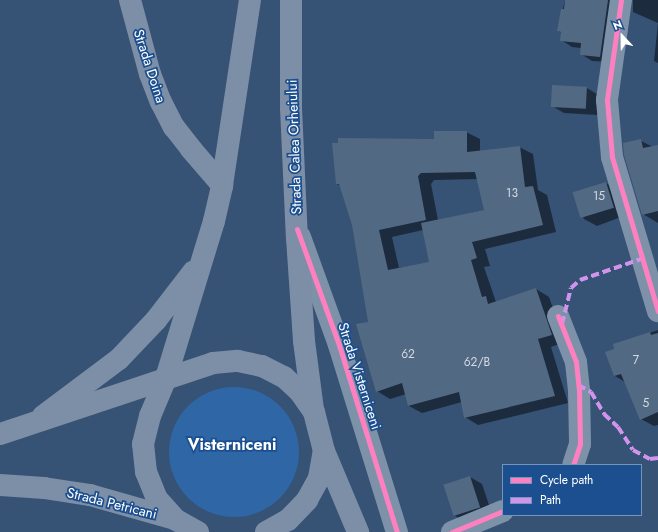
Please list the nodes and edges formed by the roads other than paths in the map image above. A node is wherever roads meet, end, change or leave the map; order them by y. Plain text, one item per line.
1 (130, 0) edge
2 (250, 0) edge
3 (291, 0) edge
4 (621, 0) edge
5 (222, 185) junction
6 (297, 229) junction
7 (202, 260) junction
8 (658, 310) edge
9 (558, 316) dead end
10 (166, 378) junction
11 (314, 412) junction
12 (31, 426) junction
13 (0, 434) edge
14 (324, 451) junction
15 (573, 464) edge
16 (0, 485) edge
17 (502, 512) edge
18 (176, 520) junction
19 (198, 532) edge
20 (266, 532) edge
21 (358, 532) edge
22 (397, 532) edge
23 (452, 532) edge

1 - 5 main road, Strada Doina
2 - 5 main road
3 - 6 main road, Strada Calea Orheiului
4 - 8 street
5 - 7 main road
6 - 11 main road, Strada Calea Orheiului
6 - 22 street, Strada Visterniceni
7 - 10 main road
7 - 12 main road
9 - 15 street
10 - 11 main road
10 - 12 main road
10 - 18 main road
11 - 14 main road
12 - 13 main road
14 - 20 main road
14 - 21 main road
16 - 18 main road, Strada Petricani
17 - 23 street
18 - 19 main road

